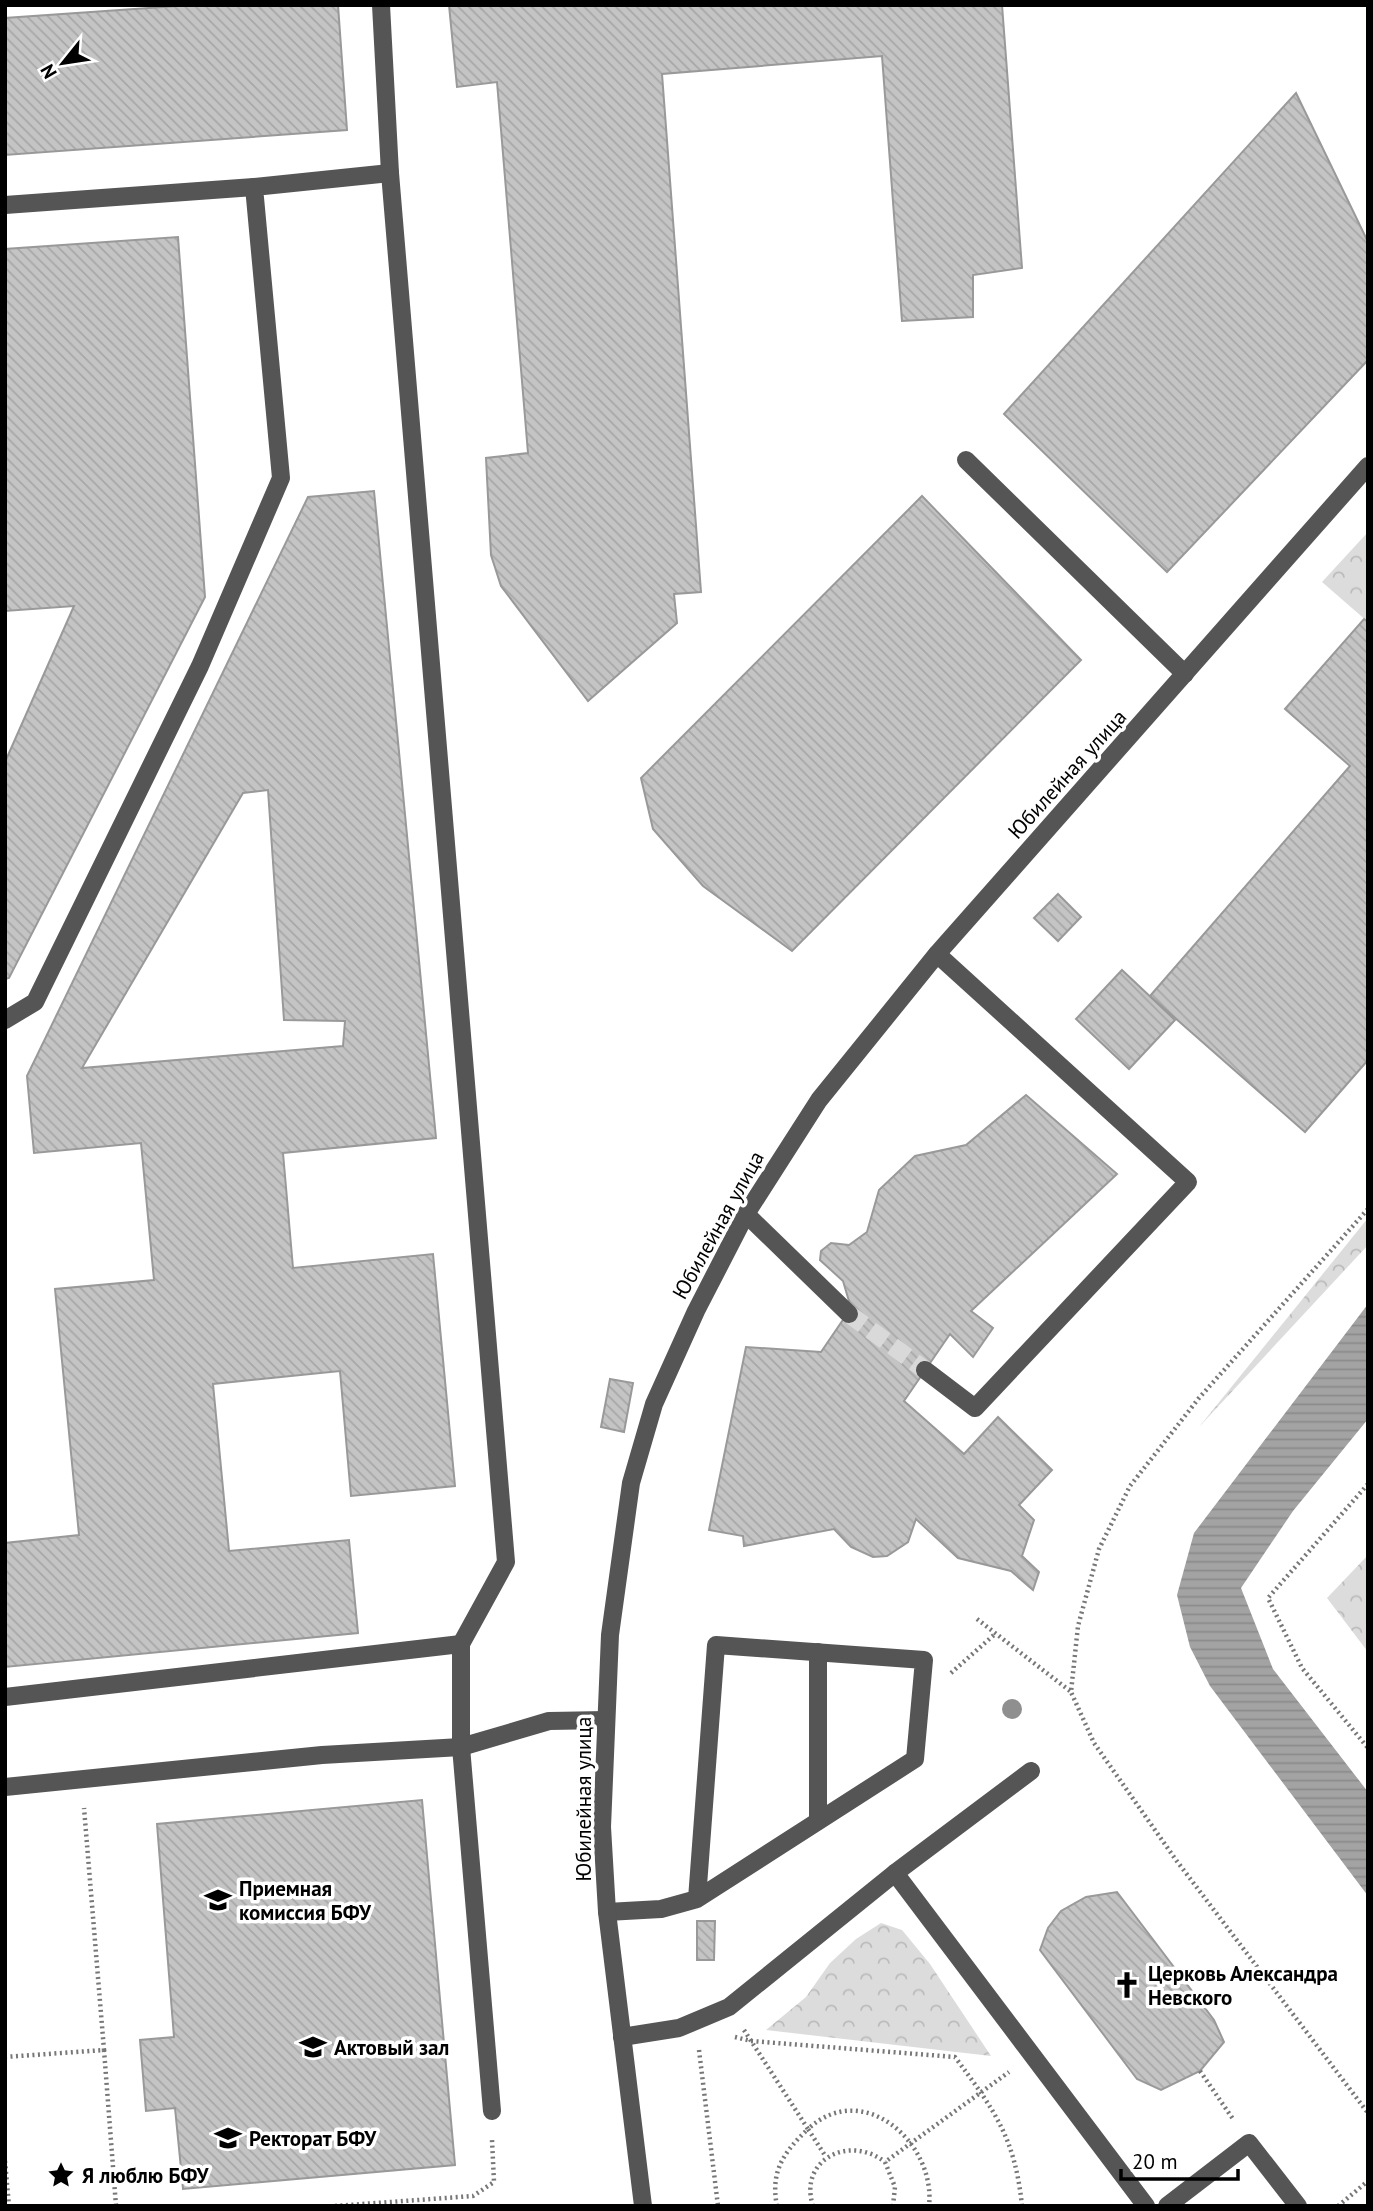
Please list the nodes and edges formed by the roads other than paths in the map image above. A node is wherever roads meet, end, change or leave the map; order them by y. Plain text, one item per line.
1 (381, 5) edge
2 (390, 173) junction
3 (254, 187) junction
4 (5, 205) edge
5 (966, 460) dead end
6 (1368, 467) edge
7 (1185, 674) junction
8 (937, 954) junction
9 (5, 1020) edge
10 (746, 1214) junction
11 (849, 1314) tunnel mouth
12 (925, 1370) tunnel mouth
13 (461, 1644) junction
14 (818, 1652) junction
15 (5, 1697) edge
16 (606, 1720) junction
17 (461, 1747) junction
18 (1031, 1771) dead end
19 (5, 1787) edge
20 (818, 1821) junction
21 (895, 1873) junction
22 (697, 1899) junction
23 (607, 1912) junction
24 (622, 2037) junction
25 (492, 2111) road end
26 (643, 2206) edge
27 (1146, 2206) edge
28 (1167, 2206) edge
29 (1298, 2206) edge

1 - 2 street
2 - 3 street
2 - 13 street
3 - 4 street
3 - 9 street
5 - 7 street
6 - 7 street, Юбилейная улица
7 - 8 street, Юбилейная улица
8 - 10 street, Юбилейная улица
8 - 12 street
10 - 11 street
10 - 16 street, Юбилейная улица
13 - 15 street
13 - 17 street
14 - 20 street
14 - 20 street
14 - 22 street
16 - 17 street
16 - 23 street, Юбилейная улица
17 - 19 street
17 - 25 street
18 - 21 street
20 - 22 street
21 - 24 street
21 - 27 street
22 - 23 street
23 - 24 street, Юбилейная улица
24 - 26 street, Юбилейная улица
28 - 29 street

